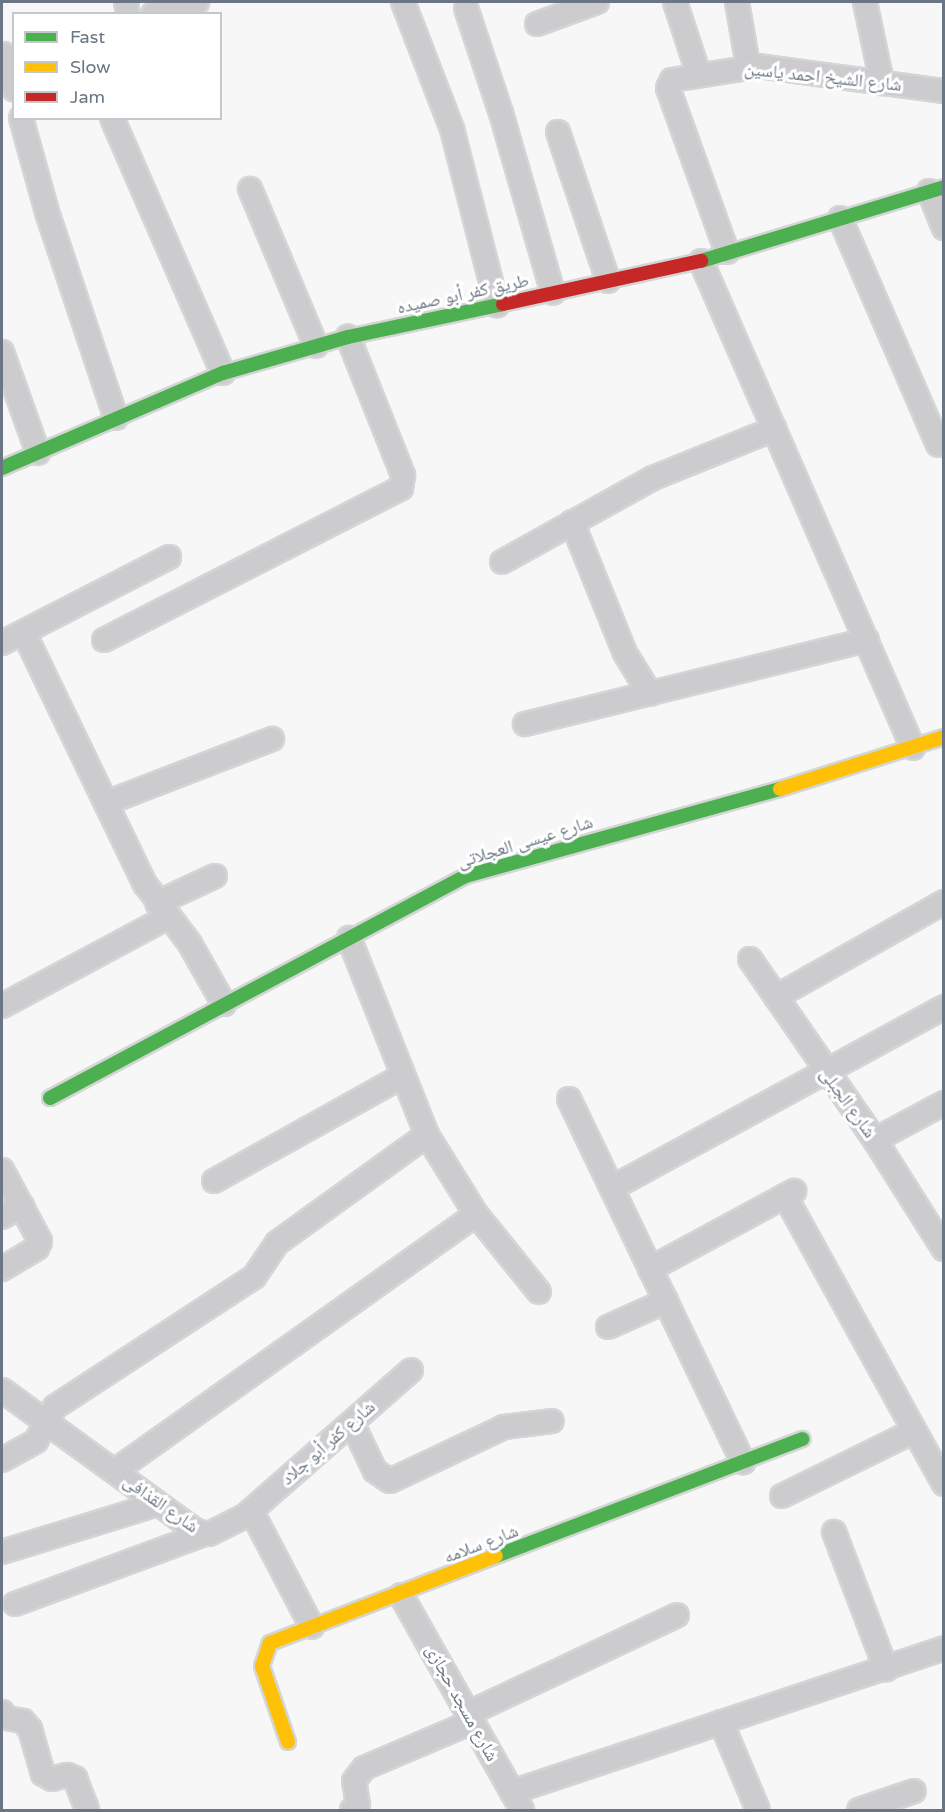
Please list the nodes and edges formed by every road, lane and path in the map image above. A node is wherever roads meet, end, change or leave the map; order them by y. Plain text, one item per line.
1 (197, 2) edge
2 (403, 2) edge
3 (597, 2) edge
4 (675, 2) edge
5 (736, 2) edge
6 (865, 2) edge
7 (466, 8) dead end
8 (160, 12) edge
9 (537, 24) dead end
10 (6, 53) edge
11 (748, 66) junction
12 (699, 75) junction
13 (12, 81) edge
14 (882, 83) junction
15 (944, 92) edge
16 (22, 120) edge
17 (113, 120) edge
18 (558, 132) dead end
19 (250, 189) dead end
20 (936, 189) edge
21 (840, 218) junction
22 (944, 228) edge
23 (727, 252) junction
24 (701, 261) junction
25 (608, 280) junction
26 (553, 293) junction
27 (497, 305) junction
28 (348, 337) junction
29 (316, 346) junction
30 (2, 351) edge
31 (223, 373) junction
32 (116, 418) junction
33 (774, 429) junction
34 (938, 446) dead end
35 (38, 453) junction
36 (2, 468) edge
37 (572, 522) junction
38 (170, 557) dead end
39 (502, 561) dead end
40 (24, 633) junction
41 (104, 640) dead end
42 (867, 640) junction
43 (2, 643) edge
44 (650, 694) junction
45 (525, 724) dead end
46 (944, 737) edge
47 (272, 740) dead end
48 (913, 748) junction
49 (106, 803) junction
50 (215, 876) dead end
51 (944, 902) edge
52 (162, 910) junction
53 (349, 938) junction
54 (750, 959) dead end
55 (776, 997) junction
56 (224, 1004) junction
57 (2, 1005) edge
58 (944, 1007) edge
59 (825, 1072) junction
60 (403, 1076) junction
61 (50, 1098) dead end
62 (569, 1099) dead end
63 (944, 1103) edge
64 (427, 1135) junction
65 (875, 1140) junction
66 (2, 1170) edge
67 (214, 1180) dead end
68 (612, 1188) junction
69 (22, 1206) junction
70 (476, 1214) junction
71 (2, 1217) edge
72 (944, 1249) edge
73 (2, 1269) edge
74 (650, 1269) junction
75 (539, 1292) dead end
76 (666, 1300) junction
77 (608, 1327) dead end
78 (411, 1370) dead end
79 (2, 1390) edge
80 (46, 1419) junction
81 (552, 1421) dead end
82 (352, 1423) junction
83 (914, 1431) junction
84 (802, 1439) dead end
85 (2, 1460) edge
86 (743, 1462) junction
87 (115, 1471) junction
88 (944, 1484) edge
89 (782, 1496) dead end
90 (158, 1504) junction
91 (245, 1516) junction
92 (834, 1532) dead end
93 (204, 1534) junction
94 (2, 1552) edge
95 (401, 1594) junction
96 (15, 1604) dead end
97 (677, 1615) dead end
98 (312, 1627) junction
99 (944, 1648) edge
100 (886, 1669) junction
101 (2, 1712) edge
102 (470, 1718) junction
103 (721, 1722) junction
104 (288, 1742) dead end
105 (914, 1791) dead end
106 (517, 1801) edge
107 (87, 1810) edge
108 (352, 1810) edge
109 (758, 1810) edge
110 (859, 1810) edge

1 - 8 street
2 - 27 street
3 - 9 street
4 - 12 street
5 - 11 street
6 - 14 street
7 - 26 street
10 - 13 street
11 - 12 street, شارع الشيخ احمد ياسين
11 - 14 street, شارع الشيخ احمد ياسين
12 - 23 street, شارع الشيخ احمد ياسين
14 - 15 street, شارع الشيخ احمد ياسين
16 - 32 street
17 - 31 street
18 - 25 street
19 - 29 street
20 - 21 street, طريق كفر أبو صميده
20 - 22 street
21 - 23 street, طريق كفر أبو صميده
21 - 34 street
23 - 24 street, طريق كفر أبو صميده
24 - 25 street, طريق كفر أبو صميده
24 - 33 street
25 - 26 street, طريق كفر أبو صميده
26 - 27 street, طريق كفر أبو صميده
27 - 28 street, طريق كفر أبو صميده
28 - 29 street, طريق كفر أبو صميده
28 - 41 street
29 - 31 street, طريق كفر أبو صميده
30 - 35 street
31 - 32 street, طريق كفر أبو صميده
32 - 35 street, طريق كفر أبو صميده
33 - 37 street
33 - 42 street
35 - 36 street, طريق كفر أبو صميده
37 - 39 street
37 - 44 street
38 - 40 street
40 - 43 street
40 - 49 street
42 - 44 street
42 - 48 street
44 - 45 street
46 - 48 street, شارع عيسى العجلاتى
47 - 49 street
48 - 53 street, شارع عيسى العجلاتى
49 - 52 street
50 - 52 street
51 - 55 street
52 - 56 street
52 - 57 street
53 - 56 street, شارع عيسى العجلاتى
53 - 60 street
54 - 55 street, شارع الجبلى
55 - 59 street, شارع الجبلى
56 - 61 street, شارع عيسى العجلاتى
58 - 59 street
59 - 65 street, شارع الجبلى
59 - 68 street
60 - 64 street
60 - 67 street
62 - 68 street
63 - 65 street
64 - 70 street
64 - 80 street
65 - 72 street, شارع الجبلى
66 - 69 street
68 - 74 street
69 - 71 street
69 - 73 street
70 - 75 street
70 - 87 street
74 - 76 street
74 - 83 street
76 - 77 street
76 - 86 street
78 - 82 street, شارع كفر أبو جلاد
79 - 80 street, شارع القذافى
80 - 85 street
80 - 87 street, شارع القذافى
81 - 82 street
82 - 91 street, شارع كفر أبو جلاد
83 - 88 street
83 - 89 street
84 - 86 street, شارع سلامه
86 - 95 street, شارع سلامه
87 - 90 street, شارع القذافى
90 - 93 street, شارع القذافى
90 - 94 street
91 - 93 street, شارع القذافى
91 - 98 street
92 - 100 street
93 - 96 street
95 - 98 street, شارع سلامه
95 - 102 street, شارع مسجد حجازى
97 - 102 street
98 - 104 street, شارع سلامه
99 - 100 street
100 - 103 street
101 - 107 street
102 - 106 street, شارع مسجد حجازى
102 - 108 street
103 - 106 street
103 - 109 street
105 - 110 street

